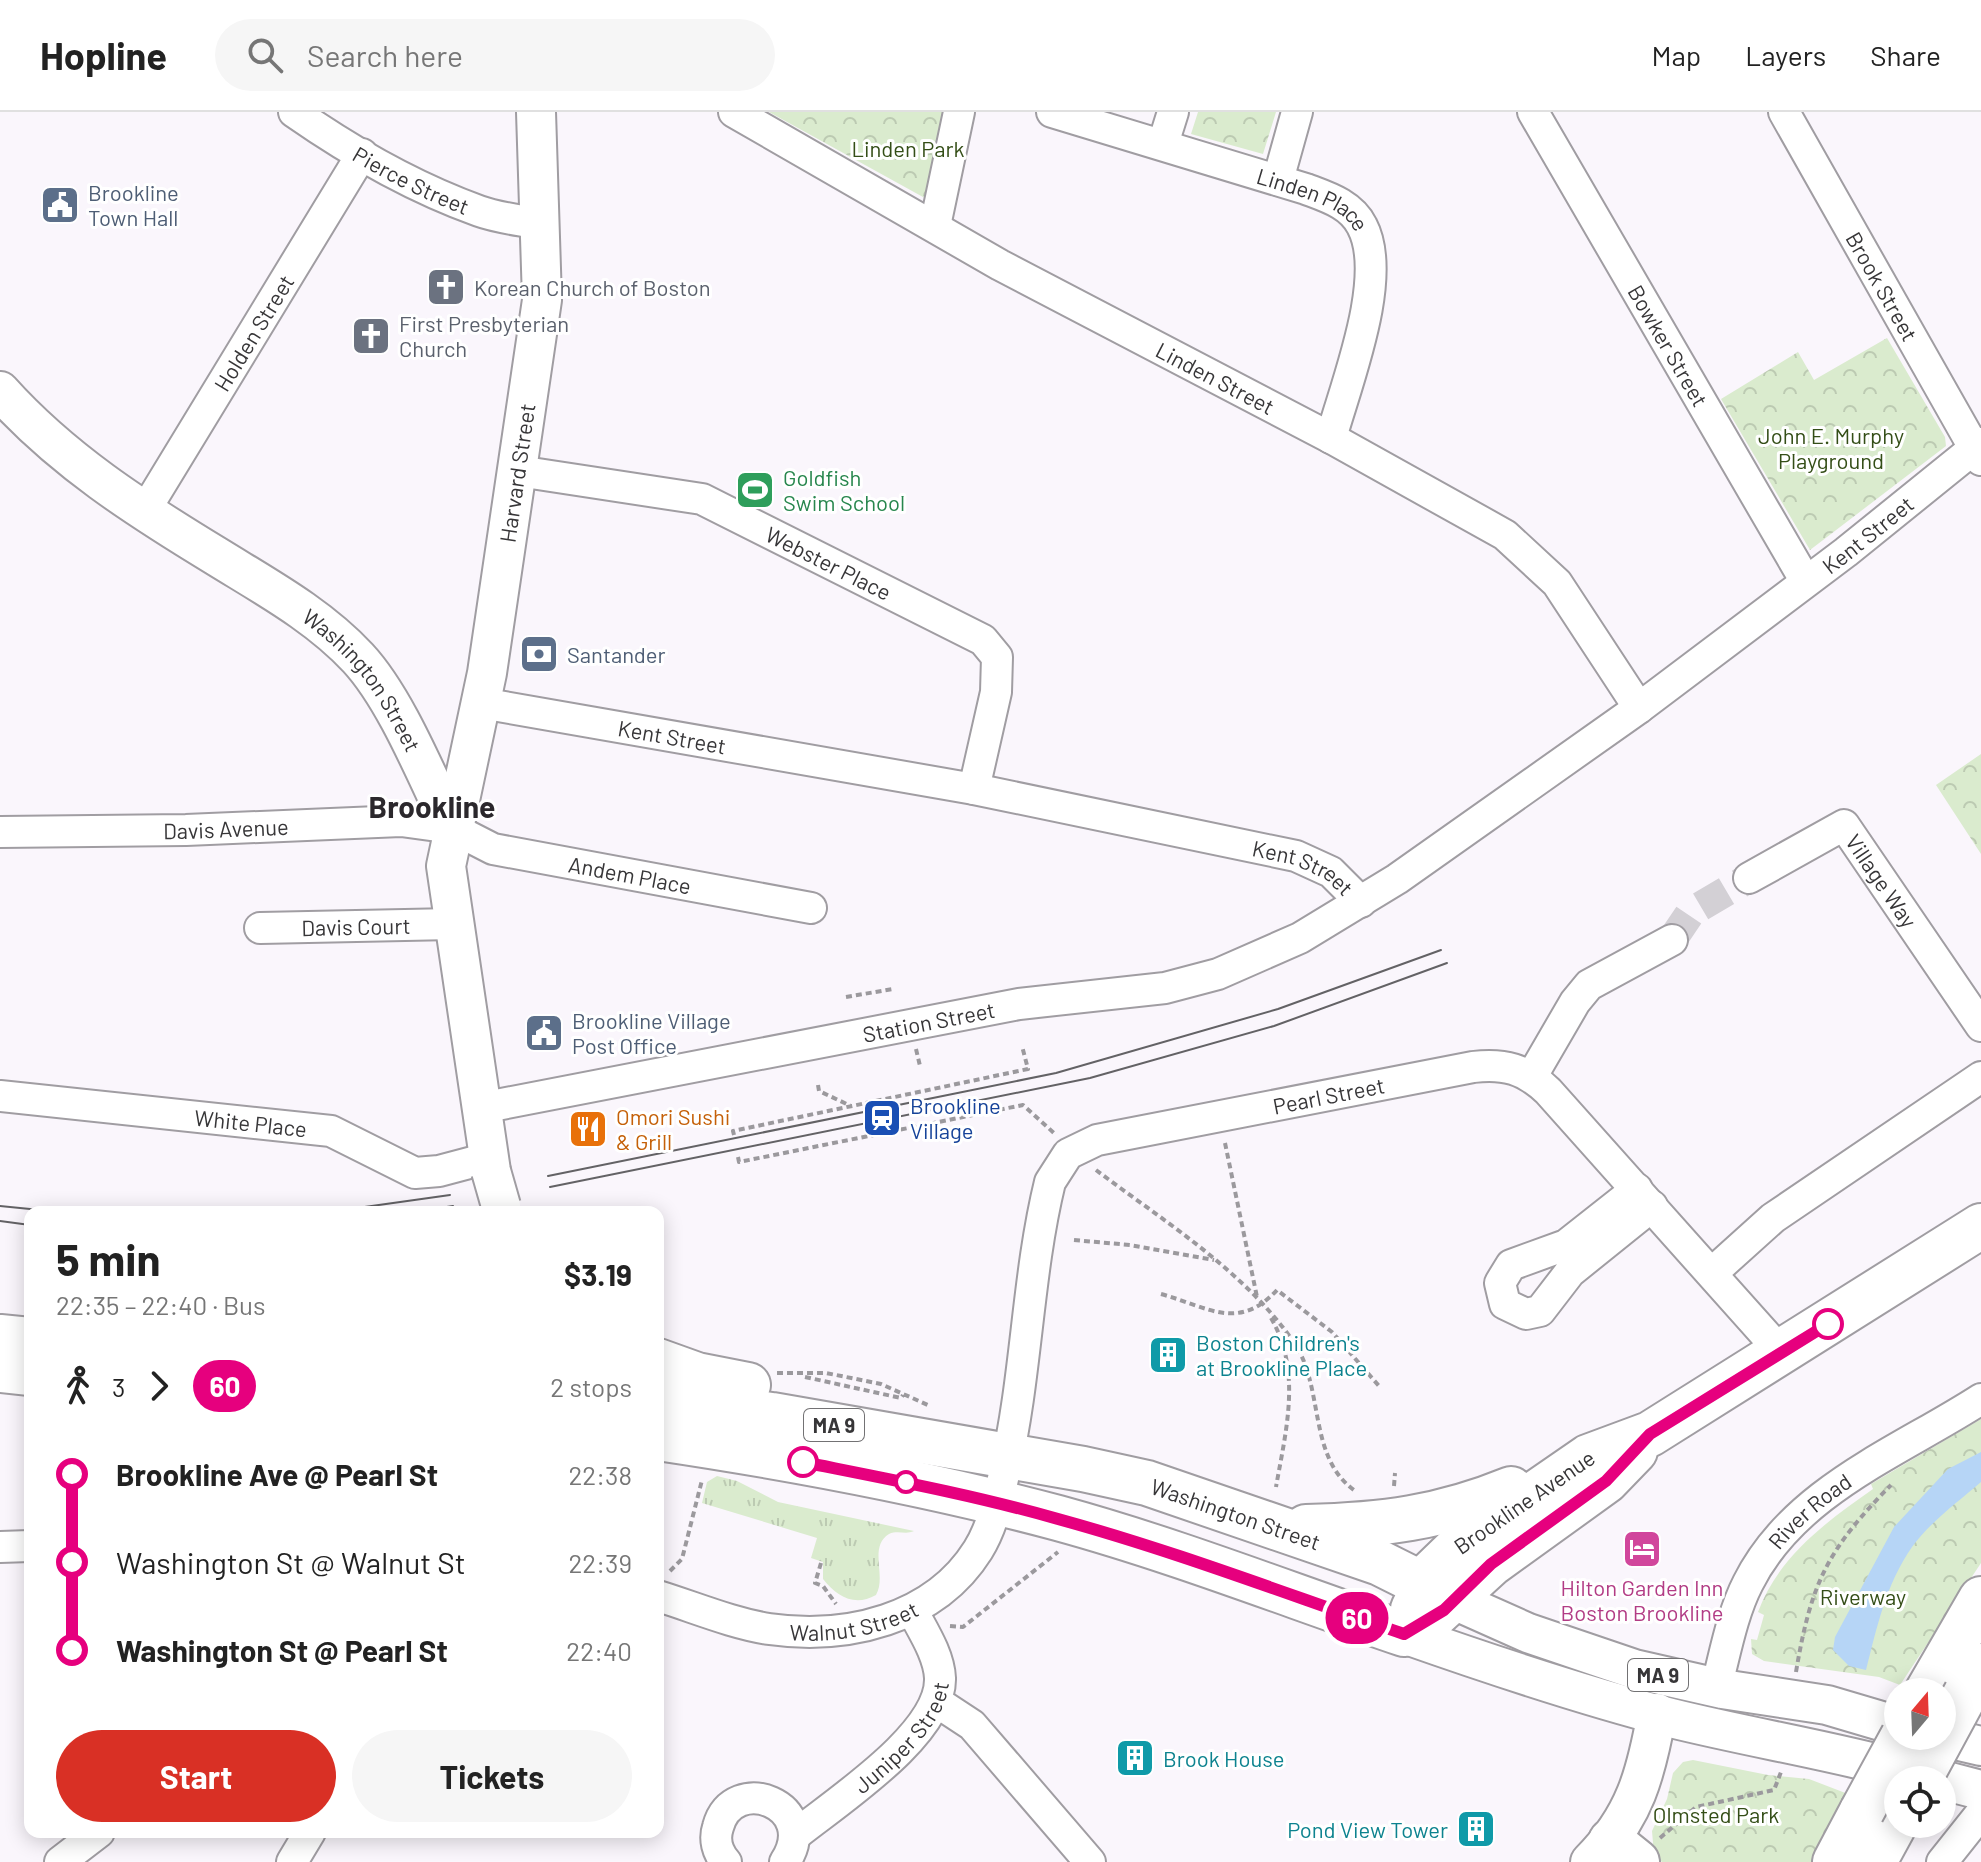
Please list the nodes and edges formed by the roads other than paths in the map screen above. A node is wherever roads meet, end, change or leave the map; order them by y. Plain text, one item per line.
1 (294, 112) edge
2 (536, 112) edge
3 (734, 112) edge
4 (959, 112) edge
5 (1052, 112) edge
6 (1173, 112) edge
7 (1297, 112) edge
8 (1533, 112) edge
9 (1784, 112) edge
10 (1163, 144) junction
11 (362, 154) junction
12 (1278, 180) junction
13 (540, 224) junction
14 (935, 226) junction
15 (0, 391) edge
16 (1331, 438) junction
17 (1979, 451) edge
18 (518, 471) junction
19 (144, 512) junction
20 (1805, 580) junction
21 (481, 703) junction
22 (1639, 708) junction
23 (974, 789) junction
24 (452, 828) junction
25 (0, 832) edge
26 (1749, 878) tunnel mouth
27 (1361, 902) junction
28 (811, 908) dead end
29 (453, 924) junction
30 (260, 928) dead end
31 (1672, 940) tunnel mouth
32 (1981, 1026) edge
33 (1532, 1076) junction
34 (1981, 1077) edge
35 (0, 1096) edge
36 (481, 1108) junction
37 (496, 1187) edge
38 (1644, 1198) junction
39 (1981, 1226) edge
40 (1712, 1273) junction
41 (0, 1337) edge
42 (24, 1339) edge
43 (1781, 1352) junction
44 (664, 1363) edge
45 (0, 1370) edge
46 (24, 1372) edge
47 (1981, 1399) edge
48 (664, 1402) edge
49 (1650, 1434) junction
50 (664, 1439) edge
51 (1008, 1455) junction
52 (1588, 1457) junction
53 (997, 1504) junction
54 (1279, 1507) junction
55 (24, 1546) edge
56 (0, 1547) edge
57 (664, 1587) edge
58 (1439, 1592) junction
59 (1981, 1599) edge
60 (912, 1610) junction
61 (1404, 1634) junction
62 (1953, 1678) edge
63 (1716, 1688) junction
64 (937, 1702) junction
65 (1657, 1713) junction
66 (1884, 1722) edge
67 (1956, 1740) edge
68 (1981, 1746) edge
69 (1900, 1750) edge
70 (1884, 1771) edge
71 (1956, 1784) edge
72 (1981, 1790) edge
73 (1981, 1813) edge
74 (1882, 1830) edge
75 (91, 1838) edge
76 (790, 1849) edge
77 (1623, 1853) edge
78 (60, 1862) edge
79 (726, 1862) edge
80 (1090, 1862) edge
81 (1835, 1862) edge
82 (1942, 1862) edge

1 - 11 street, Pierce Street
2 - 13 main road, Harvard Street
3 - 14 street, Linden Street
4 - 14 street
5 - 10 street, Linden Place
6 - 10 street
7 - 12 street
8 - 20 street, Bowker Street
9 - 17 street, Brook Street
10 - 12 street, Linden Place
11 - 13 street, Pierce Street
11 - 19 street, Holden Street
12 - 16 street, Linden Place
13 - 18 main road, Harvard Street
14 - 16 street, Linden Street
15 - 19 main road, Washington Street
16 - 22 street, Linden Street
17 - 20 street, Kent Street
18 - 21 main road, Harvard Street
18 - 23 street, Webster Place
19 - 24 main road, Washington Street
20 - 22 street, Kent Street
21 - 23 street, Kent Street
21 - 24 main road, Harvard Street
22 - 27 street, Kent Street
23 - 27 street, Kent Street
24 - 25 street, Davis Avenue
24 - 28 street, Andem Place
24 - 29 main road
26 - 32 street, Village Way
27 - 36 street, Station Street
29 - 30 street, Davis Court
29 - 36 main road
31 - 33 street
33 - 38 street
33 - 51 street, Pearl Street
34 - 40 street
35 - 37 street, White Place
36 - 37 main road
38 - 38 street
38 - 40 street
39 - 43 highway, Brookline Avenue
40 - 43 street
41 - 42 highway
43 - 49 highway, Brookline Avenue
44 - 51 highway
45 - 46 highway
47 - 63 street, River Road
48 - 51 highway, Washington Street / MA 9
49 - 52 highway, Brookline Avenue
49 - 58 highway
50 - 53 highway, MA 9
51 - 53 street, Pearl Street
51 - 54 highway, Washington Street / MA 9
52 - 54 highway
52 - 58 highway, Brookline Avenue
53 - 60 street, Walnut Street
53 - 61 highway, MA 9
54 - 58 highway, Washington Street / MA 9
55 - 56 street
57 - 60 street, Walnut Street
58 - 61 highway, Brookline Avenue
58 - 63 main road, Washington Street / MA 9
59 - 62 highway
60 - 64 street, Juniper Street
61 - 65 main road, MA 9
63 - 66 main road, Washington Street / MA 9
64 - 76 street, Juniper Street
64 - 80 street
65 - 70 main road, MA 9
65 - 77 main road
67 - 68 main road
69 - 74 highway, bridge
71 - 72 main road, MA 9
73 - 82 street
74 - 81 highway
75 - 78 street
76 - 79 street

